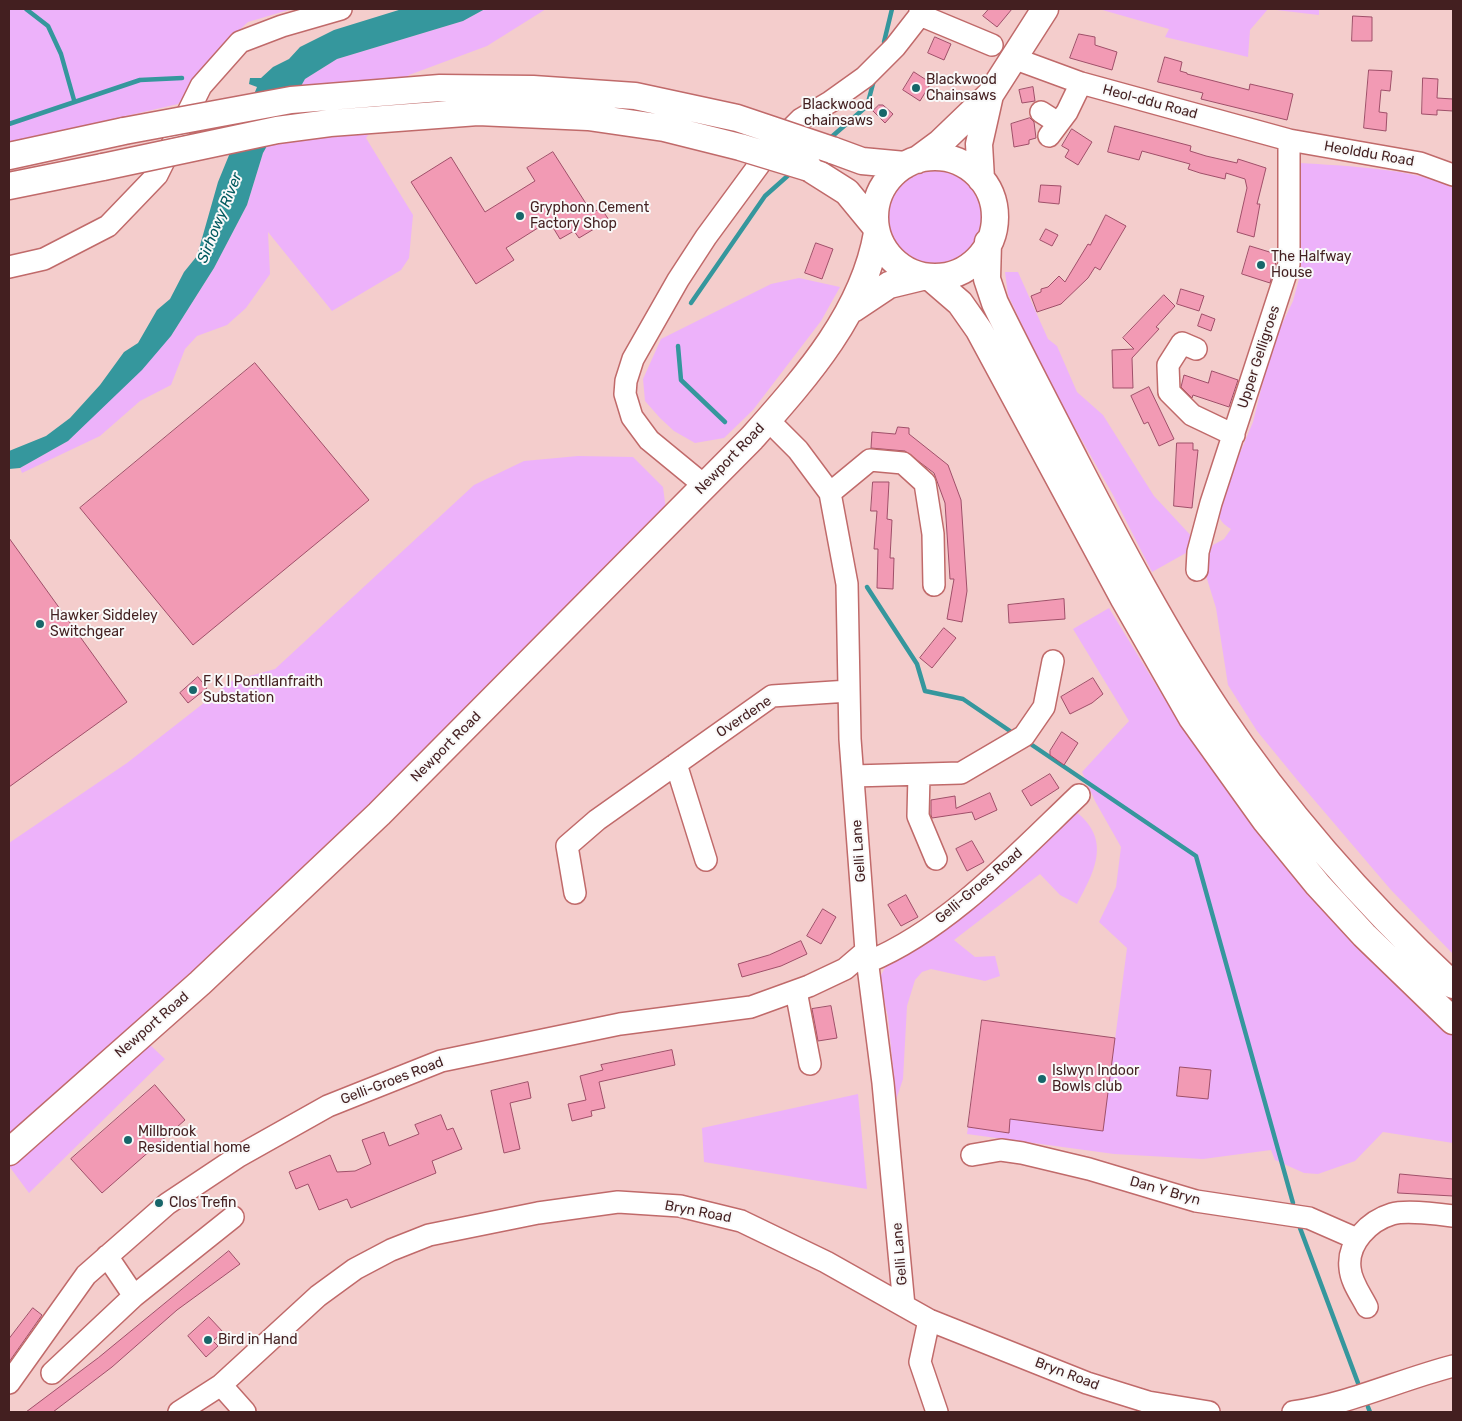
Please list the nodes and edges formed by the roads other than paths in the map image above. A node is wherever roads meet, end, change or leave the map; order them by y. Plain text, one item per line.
1 (341, 9) edge
2 (1045, 9) edge
3 (920, 12) edge
4 (1002, 52) junction
5 (1080, 83) junction
6 (990, 95) junction
7 (1050, 124) dead end
8 (1289, 140) junction
9 (9, 156) edge
10 (911, 163) junction
11 (1452, 169) edge
12 (981, 179) junction
13 (9, 186) edge
14 (876, 229) junction
15 (988, 242) junction
16 (9, 266) edge
17 (927, 278) junction
18 (850, 311) junction
19 (1196, 349) dead end
20 (768, 420) junction
21 (1234, 434) junction
22 (705, 486) junction
23 (830, 492) junction
24 (1197, 570) dead end
25 (934, 585) dead end
26 (1052, 660) dead end
27 (849, 691) junction
28 (676, 764) junction
29 (919, 775) junction
30 (853, 776) junction
31 (1079, 795) dead end
32 (936, 859) dead end
33 (706, 860) dead end
34 (575, 893) dead end
35 (867, 956) junction
36 (1453, 985) edge
37 (796, 991) junction
38 (1453, 1021) edge
39 (810, 1064) dead end
40 (9, 1152) edge
41 (972, 1155) dead end
42 (1453, 1216) edge
43 (233, 1217) dead end
44 (1357, 1239) junction
45 (107, 1256) junction
46 (134, 1296) junction
47 (904, 1306) junction
48 (1367, 1307) dead end
49 (929, 1320) junction
50 (1453, 1366) edge
51 (52, 1373) dead end
52 (9, 1383) edge
53 (221, 1385) junction
54 (1340, 1408) edge
55 (179, 1412) edge
56 (245, 1412) edge
57 (937, 1412) edge
58 (1209, 1412) edge
59 (1293, 1412) edge

1 - 16 street
2 - 4 main road
3 - 4 street, Heol-ddu Road
3 - 22 street
4 - 5 street, Heol-ddu Road
4 - 6 main road
5 - 7 street
5 - 8 street, Heol-ddu Road
6 - 10 main road
6 - 12 main road
8 - 11 street, Heolddu Road
8 - 21 street, Upper Gelligroes
9 - 10 main road, bridge
10 - 12 main road
10 - 14 main road
12 - 15 main road
13 - 14 main road, bridge
14 - 17 main road
14 - 18 main road, Newport Road
15 - 17 main road
15 - 36 main road
17 - 18 main road, Newport Road
17 - 38 main road
18 - 20 main road, Newport Road
19 - 21 street
20 - 22 main road, Newport Road
20 - 23 street, Gelli Lane
21 - 24 street, Upper Gelligroes
22 - 40 main road, Newport Road
23 - 25 street
23 - 27 street, Gelli Lane
26 - 29 street
27 - 28 street, Overdene
27 - 30 street, Gelli Lane
28 - 33 street
28 - 34 street, Overdene
29 - 30 street
29 - 32 street
30 - 35 street, Gelli Lane
31 - 35 street, Gelli-Groes Road
35 - 37 street, Gelli-Groes Road
35 - 47 street, Gelli Lane
37 - 39 street
37 - 45 street, Gelli-Groes Road
41 - 44 street, Dan Y Bryn
42 - 44 street
43 - 46 street
44 - 48 street
45 - 46 street
45 - 52 street, Gelli-Groes Road
46 - 51 street
47 - 49 street, Bryn Road
47 - 53 street, Bryn Road
49 - 57 street
49 - 58 street, Bryn Road
50 - 54 street
53 - 55 street, Bryn Road
53 - 56 street
54 - 59 street

